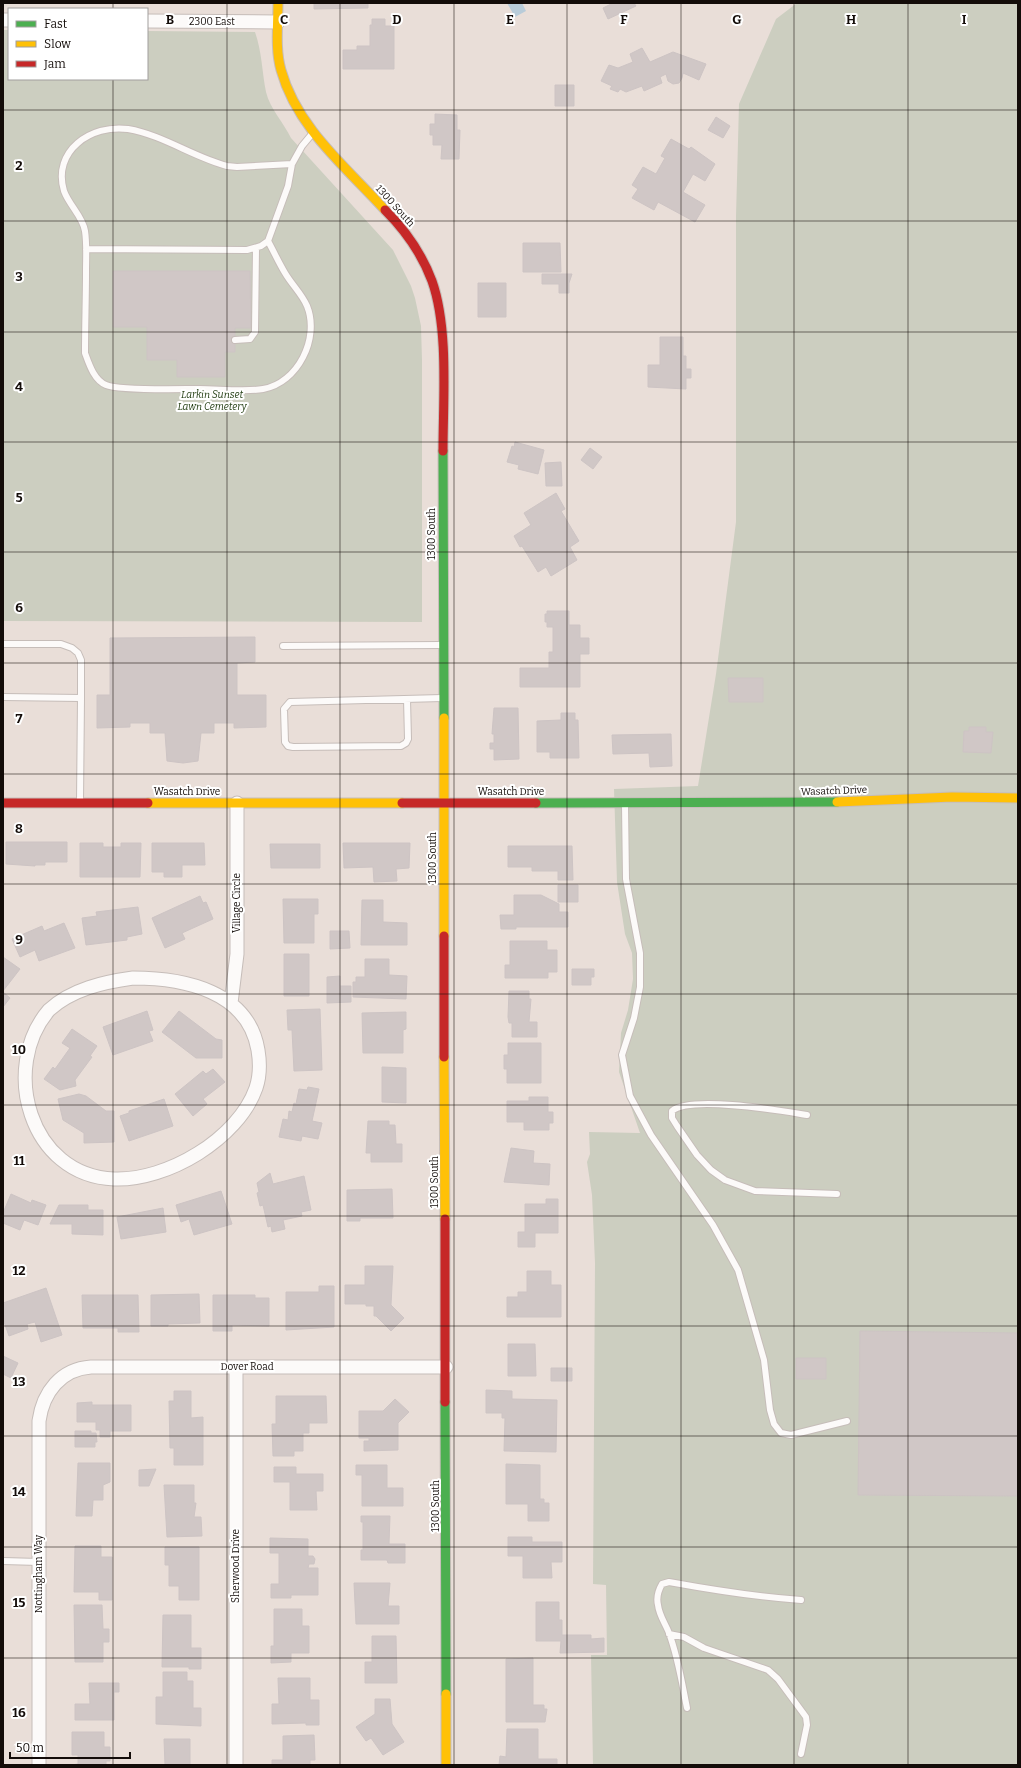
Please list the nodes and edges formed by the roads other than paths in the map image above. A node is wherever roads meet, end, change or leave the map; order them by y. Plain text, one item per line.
1 (278, 3) edge
2 (148, 21) edge
3 (278, 22) junction
4 (313, 132) junction
5 (292, 164) junction
6 (268, 241) junction
7 (256, 248) junction
8 (86, 249) junction
9 (235, 340) dead end
10 (3, 644) edge
11 (443, 645) junction
12 (282, 646) dead end
13 (3, 696) edge
14 (81, 698) junction
15 (443, 698) junction
16 (407, 699) junction
17 (1018, 798) edge
18 (3, 803) edge
19 (80, 803) junction
20 (237, 803) junction
21 (444, 803) junction
22 (625, 803) junction
23 (231, 1003) junction
24 (807, 1115) dead end
25 (837, 1194) dead end
26 (236, 1367) junction
27 (446, 1368) junction
28 (53, 1386) joint
29 (847, 1421) dead end
30 (3, 1561) edge
31 (38, 1562) junction
32 (801, 1600) dead end
33 (669, 1634) junction
34 (687, 1708) dead end
35 (801, 1754) dead end
36 (39, 1765) edge
37 (236, 1765) edge
38 (446, 1765) edge

1 - 3 street, 1300 South
2 - 3 street, 2300 East
3 - 4 street, 1300 South
4 - 5 lane
4 - 11 street, 1300 South
5 - 6 lane
5 - 8 lane
6 - 7 lane
6 - 8 lane
7 - 8 lane
7 - 9 lane
10 - 14 lane
11 - 12 lane
11 - 15 street, 1300 South
13 - 14 lane
14 - 19 lane
15 - 16 lane
15 - 21 street, 1300 South
16 - 16 lane
17 - 22 street, Wasatch Drive
18 - 19 street, Wasatch Drive
19 - 20 street, Wasatch Drive
20 - 21 street, Wasatch Drive
20 - 23 street, Village Circle
21 - 22 street, Wasatch Drive
21 - 27 street, 1300 South
22 - 29 lane
23 - 23 street
24 - 25 lane
26 - 27 street, Dover Road
26 - 28 street, Dover Road
26 - 37 street, Sherwood Drive
27 - 38 street, 1300 South
28 - 31 street, Nottingham Way
30 - 31 lane
31 - 36 street, Nottingham Way
32 - 33 lane
33 - 34 lane
33 - 35 lane

